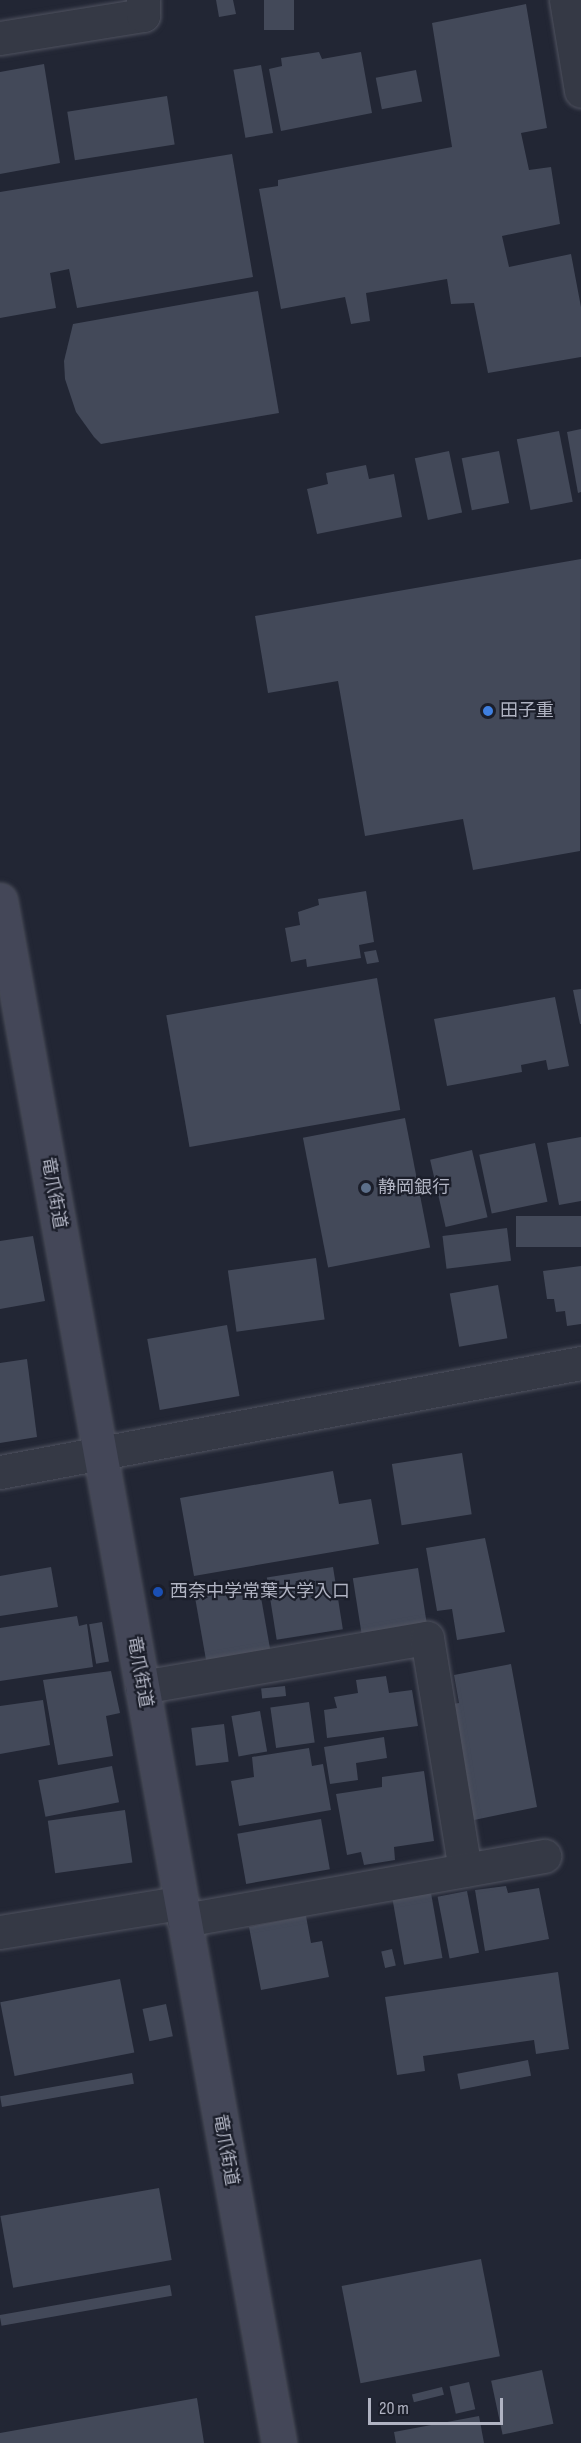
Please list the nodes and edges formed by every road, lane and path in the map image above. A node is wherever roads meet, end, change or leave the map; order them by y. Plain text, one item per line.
1 (143, 0) edge
2 (566, 0) edge
3 (0, 38) edge
4 (581, 91) edge
5 (0, 900) edge
6 (581, 1363) edge
7 (99, 1454) junction
8 (0, 1472) edge
9 (142, 1687) junction
10 (544, 1856) dead end
11 (465, 1870) junction
12 (182, 1912) junction
13 (0, 1932) edge
14 (279, 2443) edge

1 - 3 street
2 - 4 street
5 - 7 main road, 竜爪街道
6 - 7 street
7 - 8 street
7 - 9 main road, 竜爪街道
9 - 11 street
9 - 12 main road, 竜爪街道
10 - 11 street
11 - 12 street
12 - 13 street
12 - 14 main road, 竜爪街道

